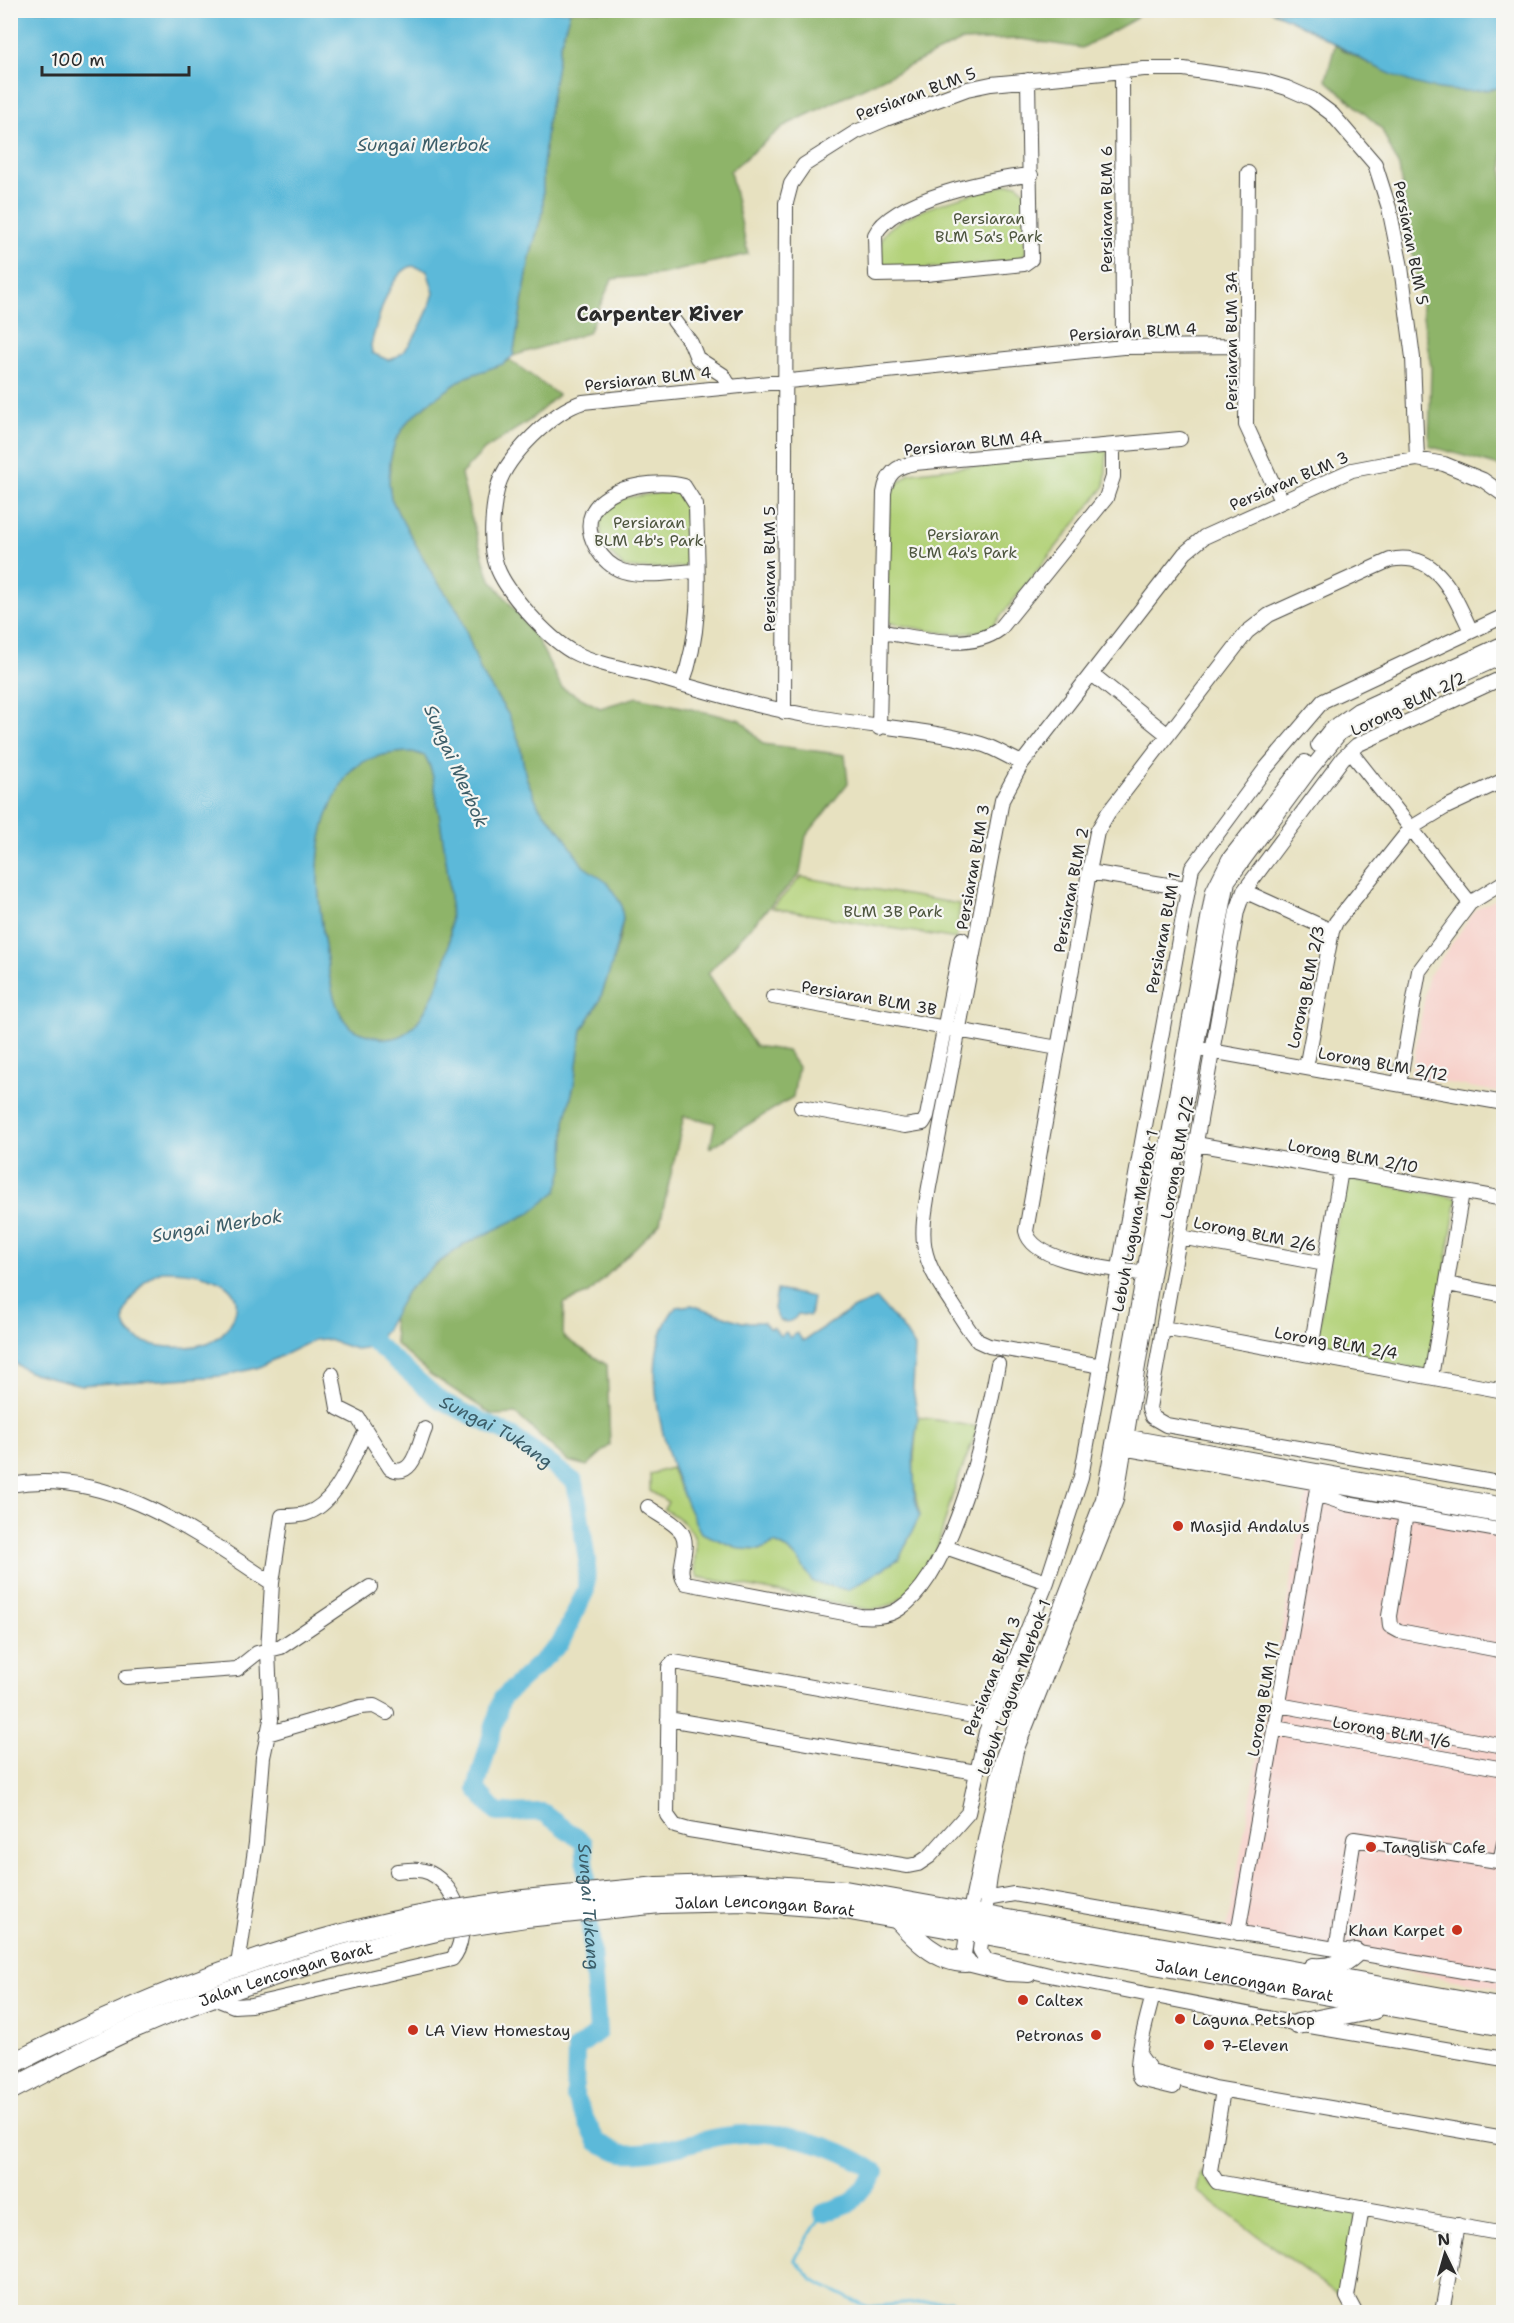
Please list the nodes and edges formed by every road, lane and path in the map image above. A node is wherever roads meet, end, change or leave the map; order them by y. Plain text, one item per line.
1 (1122, 71) junction
2 (1028, 80) junction
3 (1248, 173) dead end
4 (1031, 175) junction
5 (674, 321) dead end
6 (1246, 346) junction
7 (1123, 347) junction
8 (784, 381) junction
9 (730, 387) junction
10 (1180, 439) dead end
11 (1113, 445) junction
12 (1417, 459) junction
13 (1503, 495) edge
14 (1281, 501) junction
15 (696, 571) junction
16 (1503, 616) edge
17 (1471, 631) junction
18 (882, 632) junction
19 (1503, 643) edge
20 (1503, 656) edge
21 (1092, 674) junction
22 (1503, 677) edge
23 (682, 684) junction
24 (784, 712) junction
25 (879, 728) junction
26 (1168, 735) junction
27 (1350, 751) junction
28 (1022, 763) junction
29 (1503, 780) edge
30 (1411, 828) junction
31 (1089, 873) junction
32 (1503, 882) edge
33 (1186, 888) junction
34 (1245, 891) junction
35 (1470, 903) junction
36 (1332, 931) junction
37 (962, 939) dead end
38 (773, 997) dead end
39 (944, 1029) junction
40 (959, 1031) junction
41 (1190, 1047) junction
42 (1058, 1048) junction
43 (1213, 1051) junction
44 (1306, 1068) junction
45 (1399, 1084) junction
46 (1503, 1103) edge
47 (801, 1107) dead end
48 (1196, 1144) junction
49 (1341, 1170) junction
50 (1462, 1192) junction
51 (1503, 1199) edge
52 (1180, 1237) junction
53 (1325, 1264) junction
54 (1119, 1269) junction
55 (1148, 1274) junction
56 (1447, 1284) junction
57 (1503, 1295) edge
58 (1163, 1328) junction
59 (1310, 1355) junction
60 (998, 1364) dead end
61 (1102, 1366) junction
62 (332, 1374) dead end
63 (1431, 1377) junction
64 (1503, 1391) edge
65 (425, 1429) dead end
66 (365, 1432) junction
67 (1118, 1441) junction
68 (1318, 1483) junction
69 (1503, 1484) edge
70 (10, 1485) edge
71 (1347, 1504) junction
72 (1503, 1504) edge
73 (648, 1507) dead end
74 (1406, 1514) junction
75 (1503, 1516) edge
76 (1312, 1519) junction
77 (1503, 1531) edge
78 (945, 1546) junction
79 (1047, 1582) junction
80 (272, 1584) junction
81 (370, 1587) dead end
82 (268, 1651) junction
83 (1503, 1652) edge
84 (126, 1677) dead end
85 (1279, 1705) junction
86 (387, 1713) dead end
87 (668, 1719) junction
88 (990, 1719) junction
89 (1275, 1728) junction
90 (267, 1734) junction
91 (1503, 1746) edge
92 (1503, 1769) edge
93 (976, 1772) junction
94 (1503, 1843) edge
95 (1502, 1862) edge
96 (397, 1871) dead end
97 (990, 1877) junction
98 (1014, 1893) junction
99 (659, 1895) junction
100 (980, 1908) junction
101 (897, 1918) junction
102 (438, 1922) junction
103 (974, 1933) junction
104 (1238, 1933) junction
105 (1336, 1950) junction
106 (1355, 1953) junction
107 (966, 1962) junction
108 (238, 1965) junction
109 (1293, 1971) junction
110 (1049, 1975) junction
111 (1503, 1978) edge
112 (1153, 1995) junction
113 (211, 1997) junction
114 (1398, 2009) junction
115 (1503, 2009) edge
116 (1298, 2024) junction
117 (1503, 2026) edge
118 (1503, 2059) edge
119 (10, 2065) edge
120 (1219, 2089) junction
121 (10, 2090) edge
122 (1503, 2138) edge
123 (1362, 2208) junction
124 (1458, 2225) junction
125 (1503, 2234) edge
126 (1355, 2313) edge
127 (1442, 2313) edge

1 - 2 street, Persiaran BLM 5
1 - 7 street, Persiaran BLM 6
1 - 12 street, Persiaran BLM 5
2 - 4 street
2 - 8 street, Persiaran BLM 5
3 - 6 street, Persiaran BLM 3A
4 - 4 street
5 - 9 street
6 - 7 street, Persiaran BLM 4
6 - 14 street, Persiaran BLM 3A
7 - 8 street, Persiaran BLM 4
8 - 9 street, Persiaran BLM 4
8 - 24 street, Persiaran BLM 5
9 - 23 street, Persiaran BLM 4
10 - 11 street, Persiaran BLM 4A
11 - 18 street
11 - 18 street, Persiaran BLM 4A
12 - 13 street, Persiaran BLM 3
12 - 14 street, Persiaran BLM 3
14 - 21 street, Persiaran BLM 3
15 - 15 street
15 - 23 street
16 - 17 street, Persiaran BLM 1
17 - 26 street, Persiaran BLM 2
17 - 33 street, Persiaran BLM 1
18 - 25 street, Persiaran BLM 4A
19 - 41 street, Lebuh Laguna Merbok 1
20 - 41 street, Lebuh Laguna Merbok 1
21 - 26 street
21 - 28 street, Persiaran BLM 3
22 - 27 street, Lorong BLM 2/2
23 - 24 street, Persiaran BLM 4
24 - 25 street, Persiaran BLM 4
25 - 28 street, Persiaran BLM 4
26 - 31 street, Persiaran BLM 2
27 - 30 street
27 - 34 street, Lorong BLM 2/2
28 - 40 street, Persiaran BLM 3
29 - 30 street, Lorong BLM 2/3
30 - 35 street
30 - 36 street, Lorong BLM 2/3
31 - 33 street
31 - 42 street, Persiaran BLM 2
32 - 35 street
33 - 54 street, Persiaran BLM 1
34 - 36 street
34 - 43 street, Lorong BLM 2/2
35 - 45 street
36 - 44 street, Lorong BLM 2/3
37 - 39 street
38 - 39 street, Persiaran BLM 3B
39 - 40 street, Persiaran BLM 3B
39 - 47 street
40 - 42 street, Persiaran BLM 3B
40 - 61 street, Persiaran BLM 3
41 - 43 street, Lorong BLM 2/12
41 - 55 street, Lebuh Laguna Merbok 1
42 - 54 street, Persiaran BLM 2
43 - 44 street, Lorong BLM 2/12
43 - 48 street, Lorong BLM 2/2
44 - 45 street, Lorong BLM 2/12
45 - 46 street, Lorong BLM 2/12
48 - 49 street, Lorong BLM 2/10
48 - 52 street, Lorong BLM 2/2
49 - 50 street, Lorong BLM 2/10
49 - 53 street
50 - 51 street, Lorong BLM 2/10
50 - 56 street
52 - 53 street, Lorong BLM 2/6
52 - 58 street, Lorong BLM 2/2
53 - 59 street
54 - 55 street, Persiaran BLM 2
54 - 61 street, Persiaran BLM 3
55 - 67 street, Lebuh Laguna Merbok 1
56 - 57 street
56 - 63 street
58 - 59 street, Lorong BLM 2/4
58 - 69 street, Lorong BLM 2/2
59 - 63 street, Lorong BLM 2/4
60 - 78 street
61 - 79 street, Persiaran BLM 3
62 - 66 street
63 - 64 street, Lorong BLM 2/4
65 - 66 street
66 - 80 street
67 - 68 street
67 - 97 street, Lebuh Laguna Merbok 1
67 - 100 street, Lebuh Laguna Merbok 1
68 - 71 street
68 - 72 street
68 - 75 street
68 - 76 street, Lorong BLM 1/1
70 - 80 street
71 - 74 street
71 - 76 street
73 - 78 street
74 - 77 street
74 - 83 street
76 - 85 street, Lorong BLM 1/1
78 - 79 street
79 - 88 street, Persiaran BLM 3
80 - 82 street
81 - 82 street
82 - 84 street
82 - 90 street
85 - 89 street, Lorong BLM 1/1
85 - 91 street, Lorong BLM 1/6
86 - 90 street
87 - 88 street, Persiaran BLM 3
87 - 93 street
87 - 93 street, Persiaran BLM 3
88 - 93 street, Persiaran BLM 3
89 - 92 street, Lorong BLM 1/6
89 - 104 street, Lorong BLM 1/1
90 - 108 street
94 - 95 street
95 - 105 street
96 - 113 street
97 - 98 street
97 - 100 street, Lebuh Laguna Merbok 1
98 - 100 street
98 - 104 street
99 - 100 highway, Jalan Lencongan Barat
99 - 101 highway, Jalan Lencongan Barat
99 - 102 highway, Jalan Lencongan Barat, bridge
100 - 103 street, Lebuh Laguna Merbok 1
100 - 109 highway, Jalan Lencongan Barat
101 - 103 highway, Jalan Lencongan Barat
101 - 107 highway
102 - 108 highway, Jalan Lencongan Barat
102 - 113 highway, Jalan Lencongan Barat
103 - 107 street, Lebuh Laguna Merbok 1
103 - 110 street
103 - 114 highway, Jalan Lencongan Barat
104 - 105 street
105 - 106 street
106 - 109 highway
106 - 111 street
107 - 110 street
108 - 119 highway, Jalan Lencongan Barat
109 - 115 highway, Jalan Lencongan Barat
110 - 112 street
112 - 116 street
112 - 120 street
113 - 121 highway, Jalan Lencongan Barat
114 - 116 highway
114 - 117 highway, Jalan Lencongan Barat
116 - 118 street
120 - 122 street
120 - 123 street
123 - 124 street
123 - 126 street
124 - 125 street
124 - 127 street

